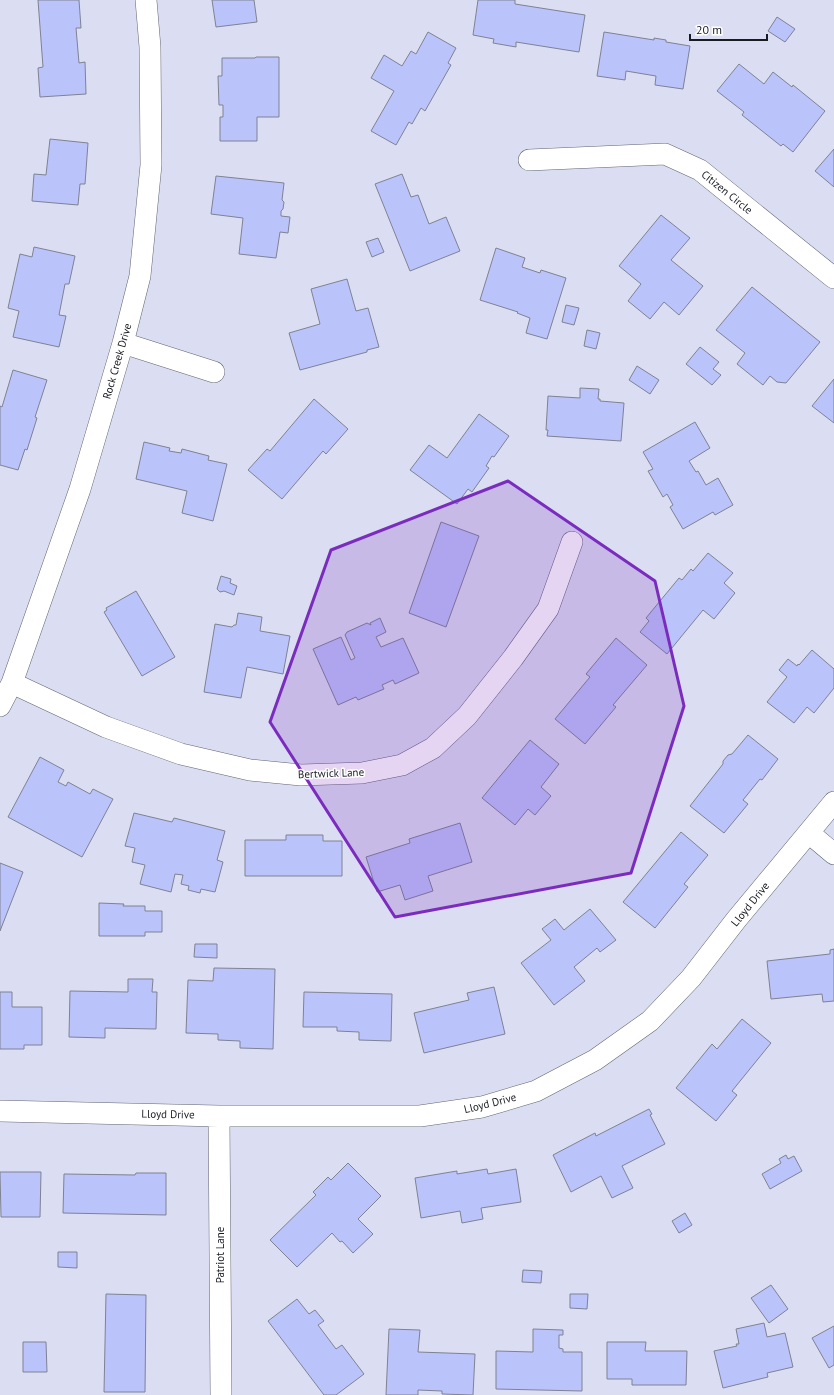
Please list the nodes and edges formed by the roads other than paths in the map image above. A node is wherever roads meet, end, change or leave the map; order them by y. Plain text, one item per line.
1 (146, 0) edge
2 (529, 160) dead end
3 (834, 278) edge
4 (123, 343) junction
5 (214, 372) dead end
6 (572, 542) dead end
7 (12, 683) junction
8 (0, 706) edge
9 (834, 802) edge
10 (808, 833) junction
11 (834, 854) edge
12 (0, 1111) edge
13 (219, 1116) junction
14 (221, 1395) edge

1 - 4 street, Rock Creek Drive
2 - 3 street, Citizen Circle
4 - 5 street
4 - 7 street, Rock Creek Drive
6 - 7 street, Bertwick Lane
7 - 8 street, Rock Creek Drive
9 - 10 street, Lloyd Drive
10 - 11 street
10 - 13 street, Lloyd Drive
12 - 13 street, Lloyd Drive
13 - 14 street, Patriot Lane

